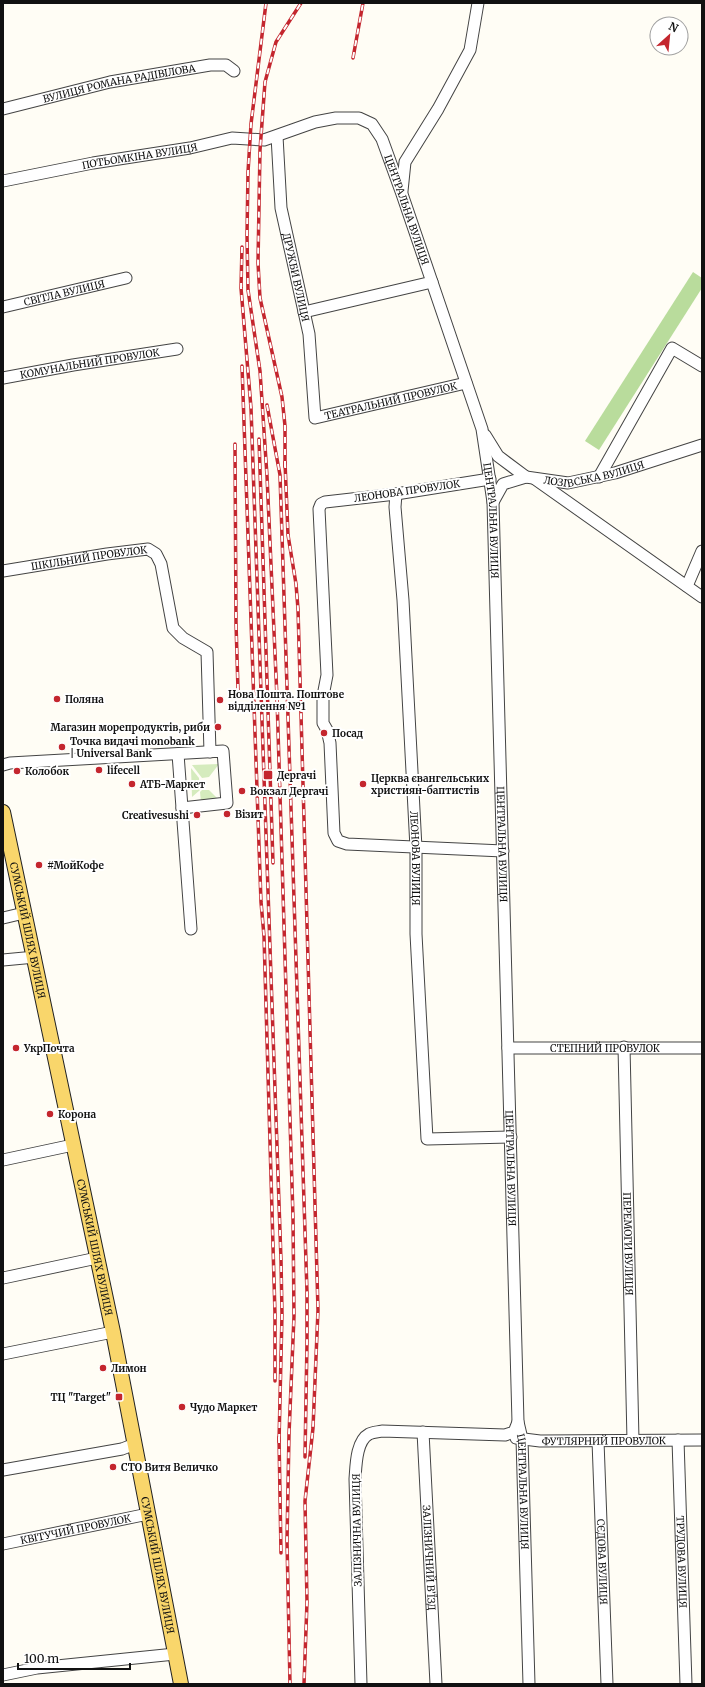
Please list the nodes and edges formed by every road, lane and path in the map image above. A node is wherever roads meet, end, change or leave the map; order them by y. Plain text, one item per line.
1 (478, 3) edge
2 (234, 71) dead end
3 (3, 109) edge
4 (277, 136) junction
5 (3, 181) edge
6 (402, 194) junction
7 (126, 278) dead end
8 (432, 282) junction
9 (3, 307) edge
10 (304, 312) junction
11 (177, 349) dead end
12 (701, 364) edge
13 (3, 378) edge
14 (466, 383) junction
15 (315, 418) joint
16 (482, 429) junction
17 (702, 445) edge
18 (530, 477) junction
19 (599, 477) junction
20 (490, 479) junction
21 (396, 494) junction
22 (493, 502) junction
23 (702, 550) edge
24 (3, 571) edge
25 (687, 586) junction
26 (702, 597) edge
27 (210, 752) junction
28 (178, 754) junction
29 (3, 765) edge
30 (182, 808) junction
31 (3, 812) edge
32 (416, 848) junction
33 (503, 851) junction
34 (24, 913) junction
35 (3, 918) edge
36 (191, 929) dead end
37 (35, 957) junction
38 (3, 960) edge
39 (624, 1047) junction
40 (508, 1048) junction
41 (702, 1048) edge
42 (511, 1137) junction
43 (73, 1145) junction
44 (3, 1160) edge
45 (97, 1258) junction
46 (3, 1278) edge
47 (114, 1332) junction
48 (3, 1354) edge
49 (518, 1422) junction
50 (423, 1432) junction
51 (505, 1436) junction
52 (522, 1439) junction
53 (633, 1440) junction
54 (678, 1440) junction
55 (702, 1440) edge
56 (598, 1441) junction
57 (135, 1444) junction
58 (3, 1470) edge
59 (148, 1514) junction
60 (3, 1544) edge
61 (175, 1654) junction
62 (3, 1675) edge
63 (181, 1684) edge
64 (361, 1684) edge
65 (436, 1684) edge
66 (529, 1684) edge
67 (607, 1684) edge
68 (686, 1684) edge

1 - 6 street
2 - 3 street, ВУЛИЦЯ РОМАНА РАДІВІЛОВА
4 - 5 street, ПОТЬОМКІНА ВУЛИЦЯ
4 - 6 street, ЦЕНТРАЛЬНА ВУЛИЦЯ
4 - 10 street, ДРУЖБИ ВУЛИЦЯ
6 - 8 street, ЦЕНТРАЛЬНА ВУЛИЦЯ
7 - 9 street, СВІТЛА ВУЛИЦЯ
8 - 10 street
8 - 14 street, ЦЕНТРАЛЬНА ВУЛИЦЯ
10 - 15 street, ДРУЖБИ ВУЛИЦЯ
11 - 13 street, КОМУНАЛЬНИЙ ПРОВУЛОК
12 - 19 street
14 - 15 street, ТЕАТРАЛЬНИЙ ПРОВУЛОК
14 - 16 street, ЦЕНТРАЛЬНА ВУЛИЦЯ
16 - 18 street
16 - 20 street, ЦЕНТРАЛЬНА ВУЛИЦЯ
17 - 19 street, ЛОЗІВСЬКА ВУЛИЦЯ
18 - 19 street, ЛОЗІВСЬКА ВУЛИЦЯ
18 - 22 street, ЛОЗІВСЬКА ВУЛИЦЯ
18 - 25 street
20 - 21 street, ЛЕОНОВА ПРОВУЛОК
20 - 22 street, ЦЕНТРАЛЬНА ВУЛИЦЯ
21 - 32 street, ЛЕОНОВА ВУЛИЦЯ
21 - 32 street, ЛЕОНОВА ПРОВУЛОК
22 - 33 street, ЦЕНТРАЛЬНА ВУЛИЦЯ
23 - 25 street
24 - 27 street, ШКІЛЬНИЙ ПРОВУЛОК
25 - 26 street
27 - 28 street
27 - 30 street
28 - 29 street
28 - 30 street
30 - 36 street
31 - 34 main road, СУМСЬКИЙ ШЛЯХ ВУЛИЦЯ
32 - 33 street
32 - 42 street, ЛЕОНОВА ВУЛИЦЯ
33 - 40 street, ЦЕНТРАЛЬНА ВУЛИЦЯ
34 - 35 street
34 - 37 main road, СУМСЬКИЙ ШЛЯХ ВУЛИЦЯ
37 - 38 street
37 - 43 main road, СУМСЬКИЙ ШЛЯХ ВУЛИЦЯ
39 - 40 street, СТЕПНИЙ ПРОВУЛОК
39 - 41 street, СТЕПНИЙ ПРОВУЛОК
39 - 53 street, ПЕРЕМОГИ ВУЛИЦЯ
40 - 42 street, ЦЕНТРАЛЬНА ВУЛИЦЯ
42 - 49 street, ЦЕНТРАЛЬНА ВУЛИЦЯ
43 - 44 street
43 - 45 main road, СУМСЬКИЙ ШЛЯХ ВУЛИЦЯ
45 - 46 street
45 - 47 main road, СУМСЬКИЙ ШЛЯХ ВУЛИЦЯ
47 - 48 street
47 - 57 main road, СУМСЬКИЙ ШЛЯХ ВУЛИЦЯ
49 - 51 street
49 - 52 street, ЦЕНТРАЛЬНА ВУЛИЦЯ
50 - 51 street, ФУТЛЯРНИЙ ПРОВУЛОК
50 - 64 street, ЗАЛІЗНИЧНА ВУЛИЦЯ
50 - 65 street, ЗАЛІЗНИЧНИЙ В’ЇЗД
51 - 52 street, ФУТЛЯРНИЙ ПРОВУЛОК
52 - 56 street, ФУТЛЯРНИЙ ПРОВУЛОК
52 - 66 street, ЦЕНТРАЛЬНА ВУЛИЦЯ
53 - 54 street, ФУТЛЯРНИЙ ПРОВУЛОК
53 - 56 street, ФУТЛЯРНИЙ ПРОВУЛОК
54 - 55 street, ФУТЛЯРНИЙ ПРОВУЛОК
54 - 68 street, ТРУДОВА ВУЛИЦЯ
56 - 67 street, СЄДОВА ВУЛИЦЯ
57 - 58 street
57 - 59 main road, СУМСЬКИЙ ШЛЯХ ВУЛИЦЯ
59 - 60 street, КВІТУЧИЙ ПРОВУЛОК
59 - 61 main road, СУМСЬКИЙ ШЛЯХ ВУЛИЦЯ
61 - 62 street
61 - 63 main road, СУМСЬКИЙ ШЛЯХ ВУЛИЦЯ

